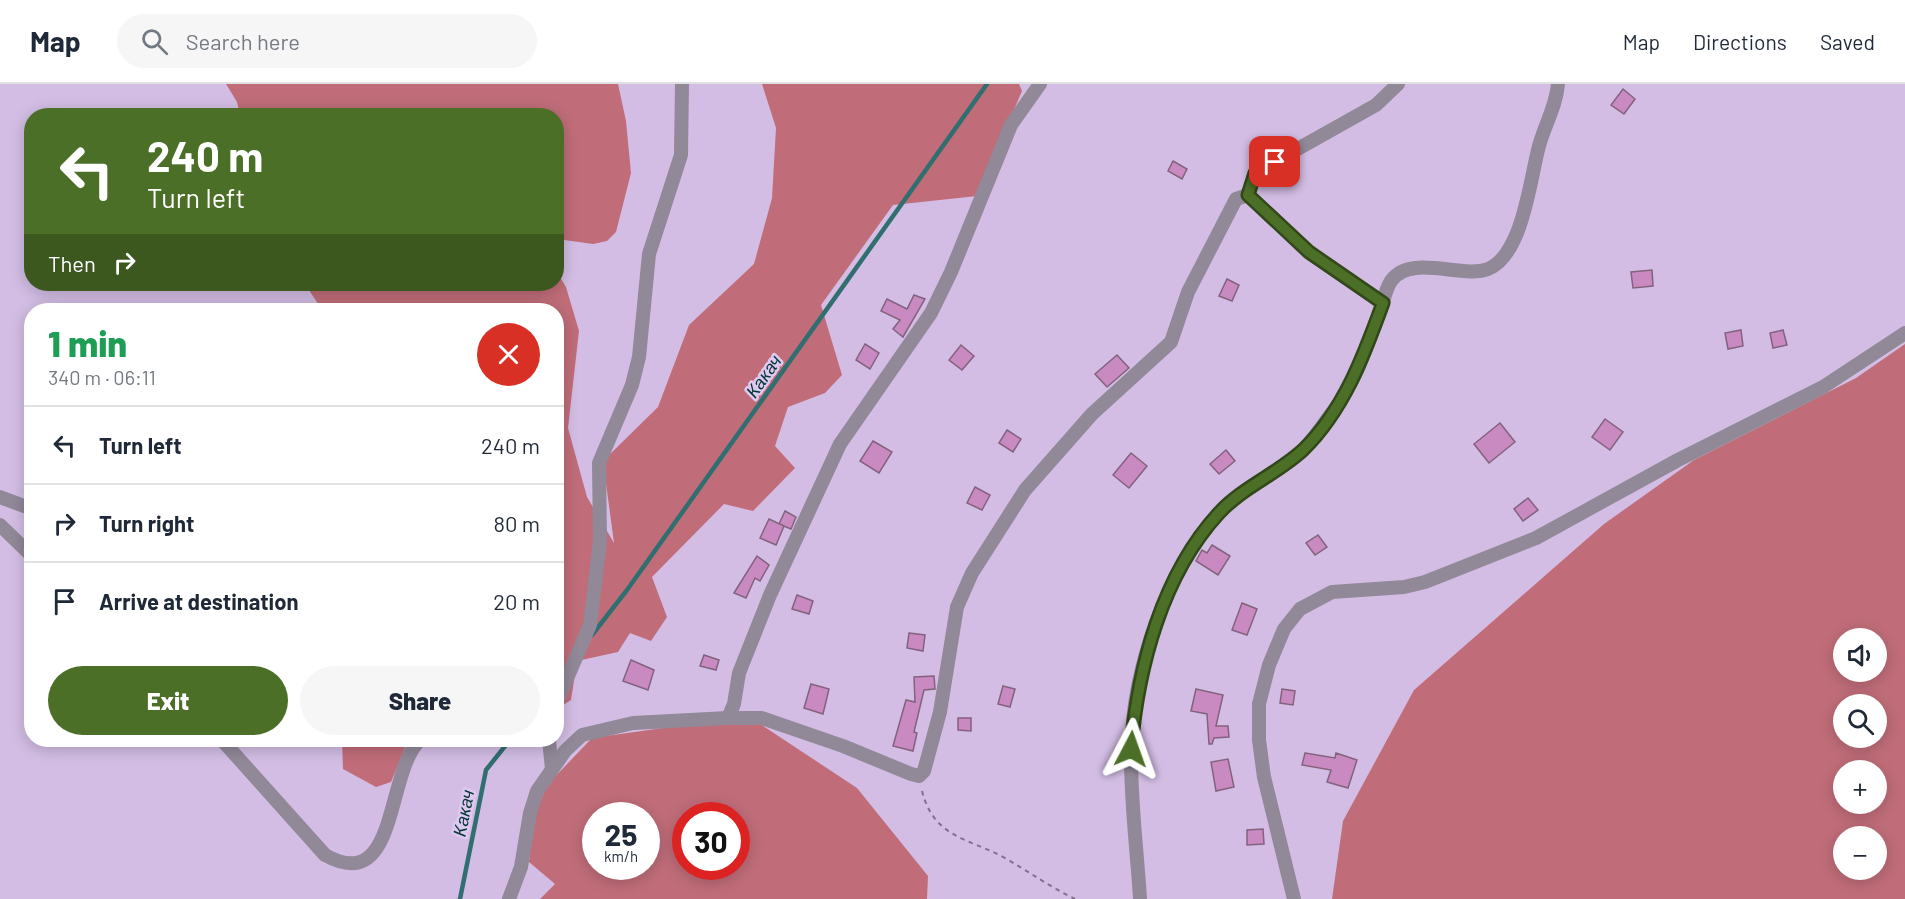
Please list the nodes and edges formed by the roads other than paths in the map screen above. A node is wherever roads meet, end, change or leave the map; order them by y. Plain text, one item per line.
1 (682, 84) edge
2 (1040, 84) edge
3 (1398, 84) edge
4 (1558, 84) edge
5 (1248, 195) junction
6 (1383, 303) junction
7 (1905, 333) edge
8 (0, 497) edge
9 (24, 506) edge
10 (0, 525) edge
11 (24, 548) edge
12 (564, 685) edge
13 (728, 718) junction
14 (228, 747) edge
15 (413, 747) edge
16 (550, 747) edge
17 (552, 770) junction
18 (510, 899) edge
19 (1140, 899) edge
20 (1294, 899) edge

1 - 12 street
2 - 13 street
3 - 5 street
4 - 6 street
5 - 6 street
5 - 13 street
6 - 19 street
7 - 20 street
8 - 9 street
10 - 11 street
13 - 17 street
14 - 15 street
16 - 17 street
17 - 18 street

